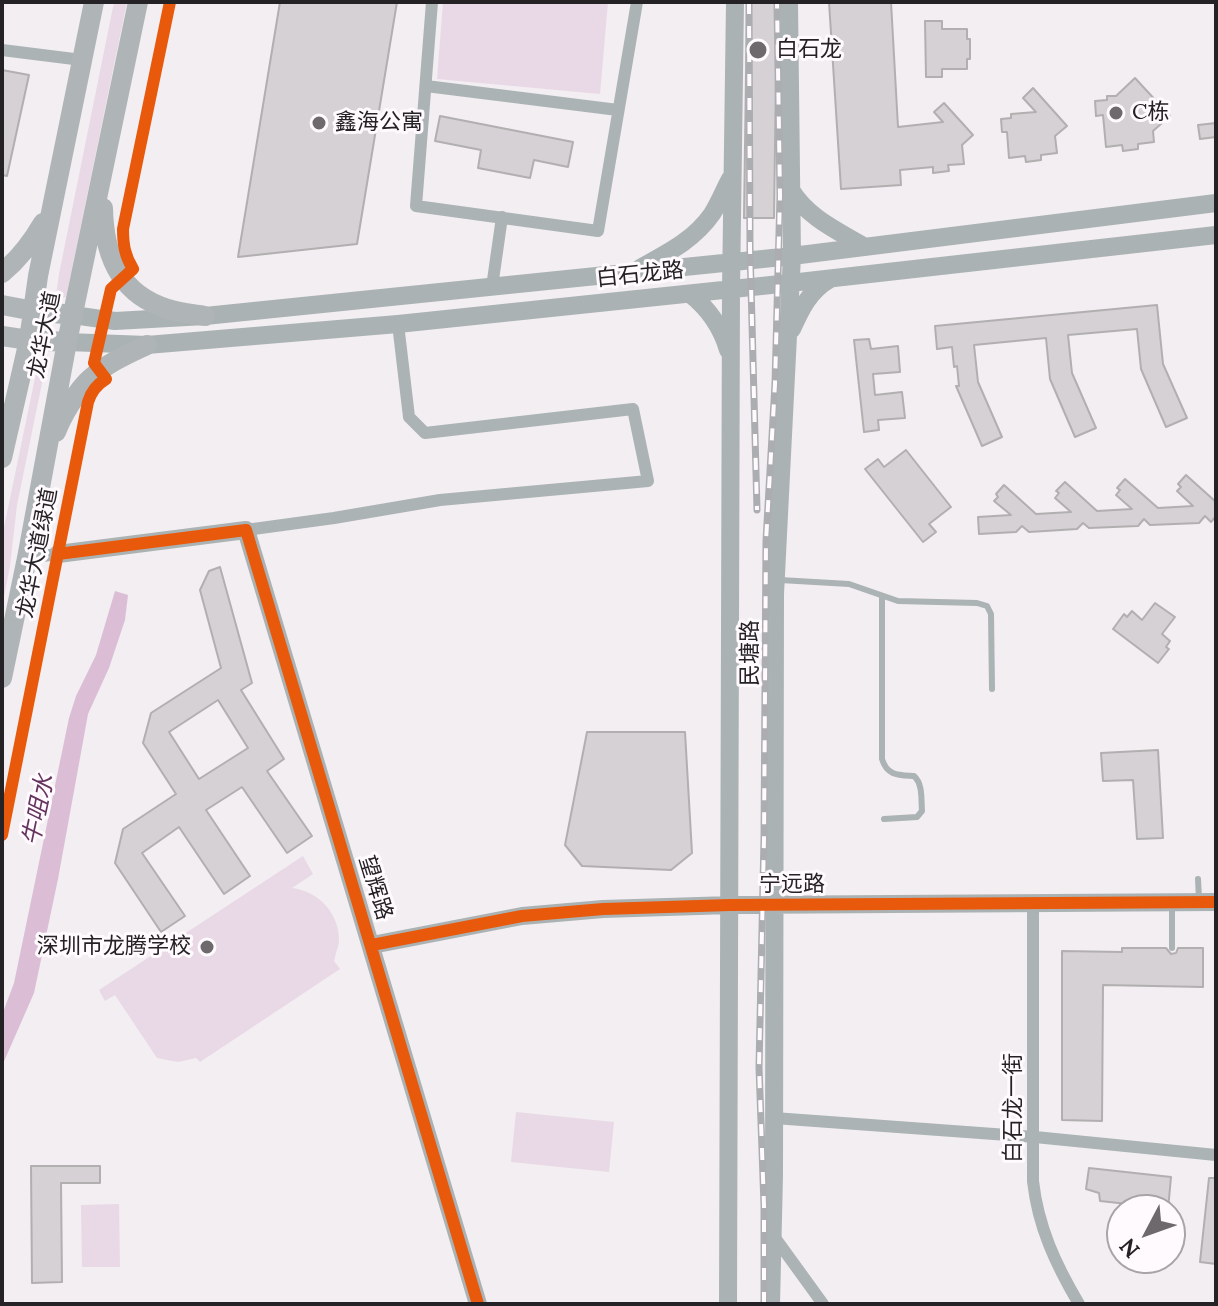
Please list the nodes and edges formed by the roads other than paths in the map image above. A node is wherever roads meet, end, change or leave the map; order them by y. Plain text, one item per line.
1 (94, 2) edge
2 (138, 2) edge
3 (432, 2) edge
4 (637, 2) edge
5 (735, 2) edge
6 (789, 2) edge
7 (2, 50) edge
8 (82, 60) junction
9 (426, 86) junction
10 (618, 110) junction
11 (733, 173) junction
12 (102, 182) junction
13 (791, 190) junction
14 (53, 201) junction
15 (1216, 203) edge
16 (502, 217) junction
17 (1216, 235) edge
18 (865, 247) junction
19 (792, 256) junction
20 (733, 262) junction
21 (631, 272) junction
22 (2, 273) edge
23 (830, 279) junction
24 (790, 283) junction
25 (492, 287) junction
26 (731, 290) junction
27 (690, 294) junction
28 (2, 305) edge
29 (34, 311) junction
30 (73, 315) junction
31 (205, 316) junction
32 (398, 324) junction
33 (2, 336) edge
34 (788, 339) junction
35 (29, 340) junction
36 (67, 342) junction
37 (147, 345) junction
38 (731, 359) junction
39 (3, 443) edge
40 (44, 462) junction
41 (246, 530) junction
42 (58, 554) joint
43 (27, 558) junction
44 (776, 580) junction
45 (882, 596) junction
46 (2, 678) edge
47 (992, 689) dead end
48 (884, 819) dead end
49 (1198, 879) dead end
50 (1208, 902) edge
51 (1172, 903) junction
52 (1033, 904) junction
53 (730, 905) junction
54 (774, 905) junction
55 (372, 945) junction
56 (1172, 948) dead end
57 (774, 1118) junction
58 (1035, 1137) junction
59 (1216, 1155) edge
60 (772, 1235) junction
61 (478, 1304) edge
62 (728, 1304) edge
63 (771, 1304) edge
64 (823, 1304) edge
65 (1079, 1304) edge

1 - 8 main road, 龙华大道
2 - 12 main road, 龙华大道
3 - 9 street
4 - 10 street
5 - 11 main road, 民塘路
6 - 13 main road, 民塘路
7 - 8 street
8 - 14 main road, 龙华大道
9 - 10 street
9 - 16 street
10 - 16 street
11 - 20 main road, 民塘路
11 - 21 main road
12 - 30 main road, 龙华大道
12 - 31 main road
13 - 18 main road
13 - 19 main road, 民塘路
14 - 22 main road
14 - 29 main road, 龙华大道
15 - 18 main road, 白石龙路
16 - 25 street
17 - 23 main road, 白石龙路
18 - 19 main road, 白石龙路
19 - 20 main road, 白石龙路
19 - 24 main road, 民塘路
20 - 21 main road, 白石龙路
20 - 26 main road, 民塘路
21 - 25 main road, 白石龙路
23 - 24 main road, 白石龙路
23 - 34 main road
24 - 26 main road, 白石龙路
24 - 34 main road, 民塘路
25 - 31 main road, 白石龙路
26 - 27 main road, 白石龙路
26 - 38 main road, 民塘路
27 - 32 main road, 白石龙路
27 - 38 main road
28 - 29 main road
29 - 30 main road
29 - 35 main road, 龙华大道
30 - 31 main road, 白石龙路
30 - 36 main road, 龙华大道
32 - 37 main road, 白石龙路
32 - 41 street
33 - 35 main road
34 - 44 main road, 民塘路
35 - 36 main road
35 - 39 main road, 龙华大道
36 - 37 main road, 白石龙路
36 - 40 main road, 龙华大道
37 - 40 main road
38 - 53 main road, 民塘路
40 - 43 main road, 龙华大道
41 - 42 main road
41 - 55 main road, 望辉路
42 - 43 street
43 - 46 main road, 龙华大道
44 - 45 lane
44 - 54 main road, 民塘路
45 - 47 lane
45 - 48 lane
49 - 50 lane
50 - 51 main road, 宁远路
51 - 52 main road, 宁远路
51 - 56 lane
52 - 54 main road, 宁远路
52 - 58 street, 白石龙一街
53 - 54 main road, 宁远路
53 - 55 main road, 宁远路
53 - 62 main road, 民塘路
54 - 57 main road, 民塘路
55 - 61 main road, 望辉路
57 - 58 street
57 - 60 main road, 民塘路
58 - 59 street
58 - 65 street, 白石龙一街
60 - 63 main road, 民塘路
60 - 64 street

